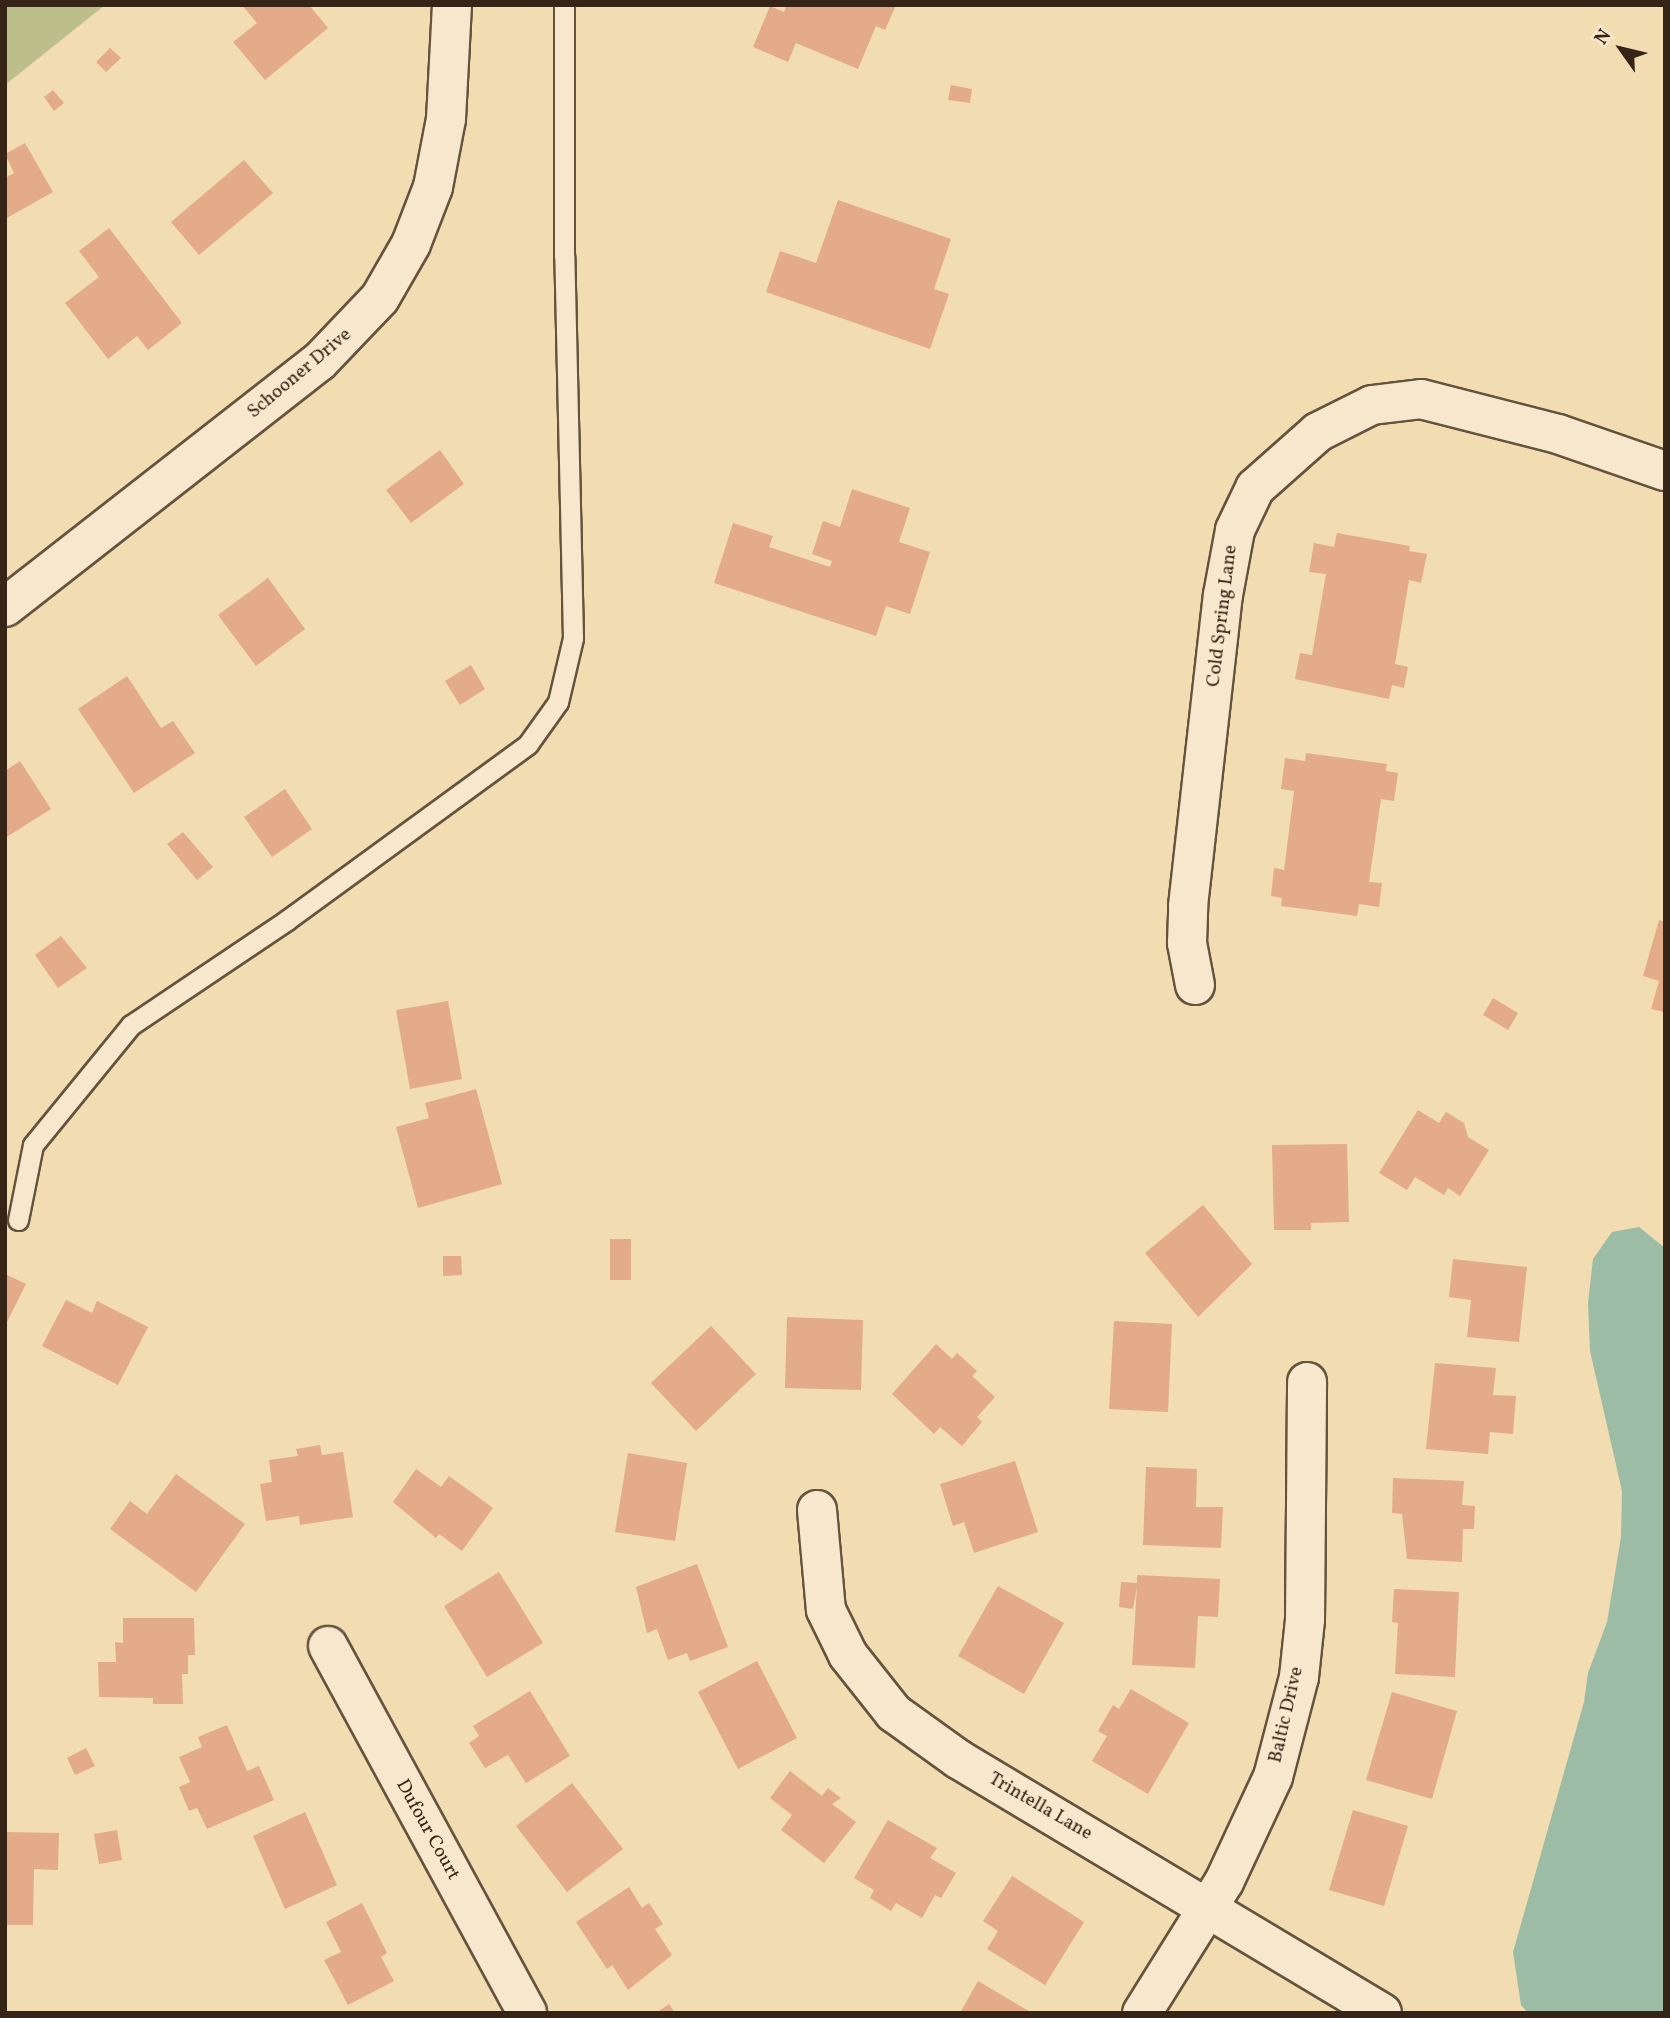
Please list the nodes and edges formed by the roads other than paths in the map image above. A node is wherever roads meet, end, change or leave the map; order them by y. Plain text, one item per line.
1 (452, 5) edge
2 (564, 5) edge
3 (1665, 471) edge
4 (5, 607) edge
5 (1195, 985) dead end
6 (18, 1220) dead end
7 (1307, 1382) dead end
8 (817, 1510) dead end
9 (328, 1646) dead end
10 (1207, 1906) junction
11 (527, 2013) edge
12 (1142, 2013) edge
13 (1382, 2013) edge

1 - 4 street, Schooner Drive
2 - 6 lane
3 - 5 street, Cold Spring Lane
7 - 10 street, Baltic Drive
8 - 10 street, Trintella Lane
9 - 11 street, Dufour Court
10 - 12 street, Baltic Drive
10 - 13 street, Trintella Lane

